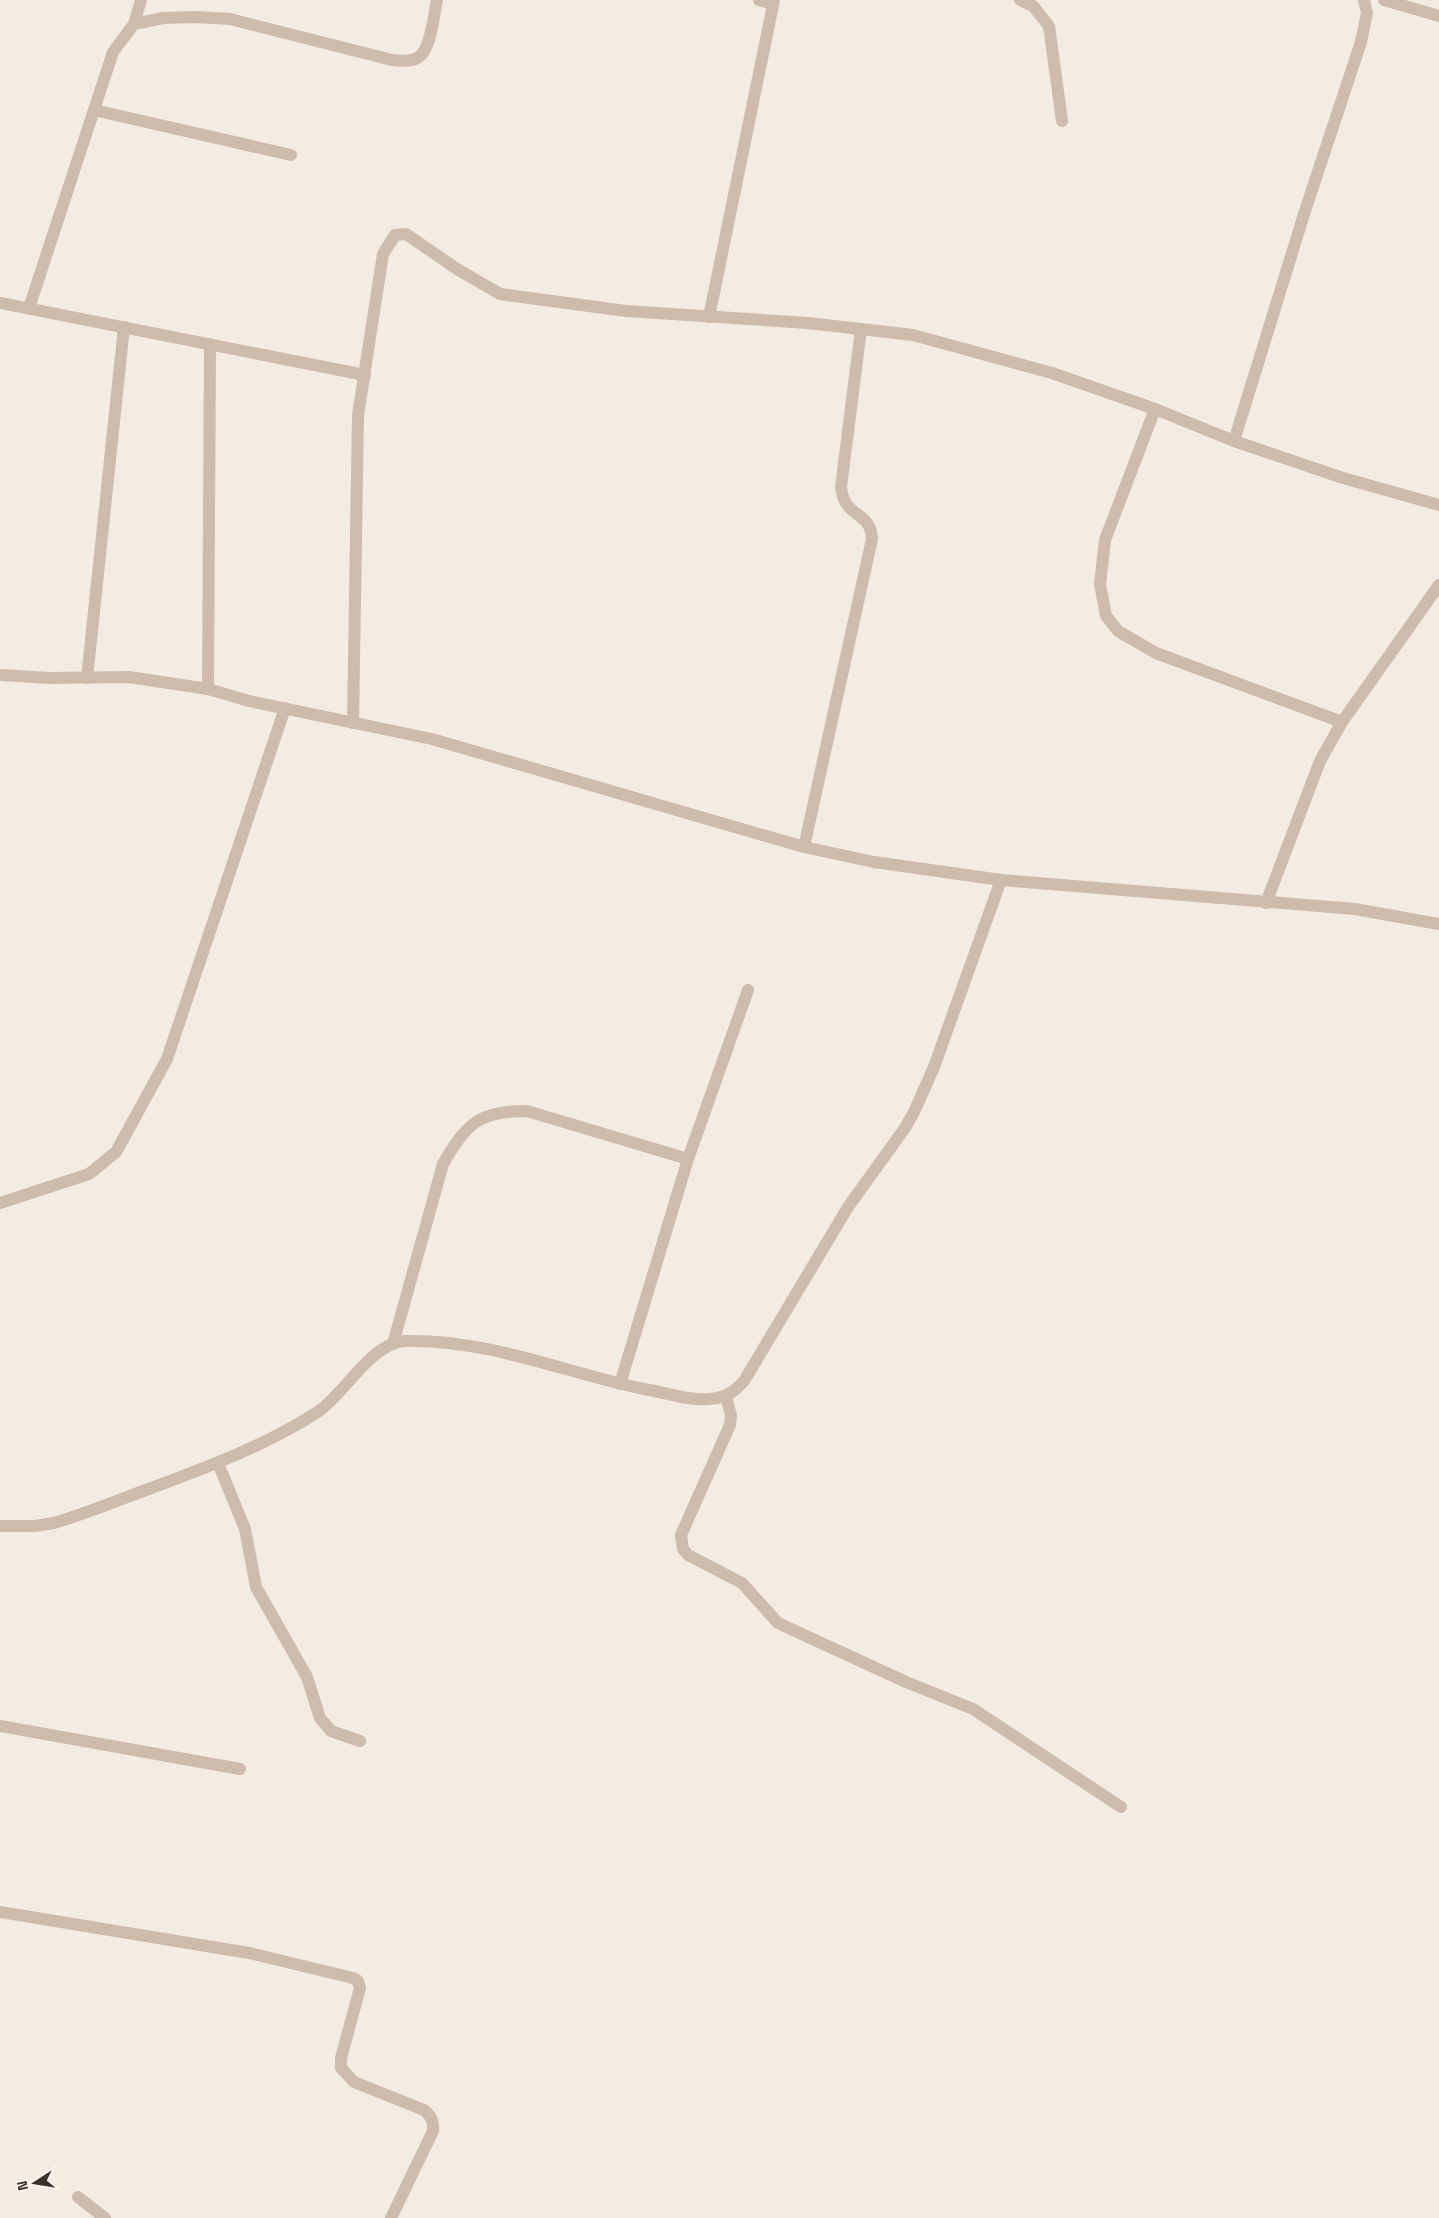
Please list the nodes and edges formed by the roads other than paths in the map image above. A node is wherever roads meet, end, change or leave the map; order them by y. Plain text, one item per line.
1 (140, 0) edge
2 (436, 0) edge
3 (759, 0) edge
4 (1020, 0) edge
5 (1364, 0) edge
6 (1384, 0) edge
7 (773, 2) edge
8 (1439, 16) edge
9 (134, 24) junction
10 (94, 110) junction
11 (1062, 122) dead end
12 (291, 155) dead end
13 (0, 303) edge
14 (28, 308) junction
15 (709, 316) junction
16 (124, 327) junction
17 (861, 329) junction
18 (210, 344) junction
19 (364, 375) junction
20 (1154, 409) junction
21 (1234, 441) junction
22 (1439, 505) edge
23 (1439, 585) edge
24 (0, 676) edge
25 (87, 678) junction
26 (208, 689) junction
27 (284, 708) junction
28 (1342, 722) junction
29 (353, 723) junction
30 (804, 847) junction
31 (1001, 880) junction
32 (1266, 903) junction
33 (1439, 924) edge
34 (748, 990) dead end
35 (688, 1159) junction
36 (0, 1204) edge
37 (393, 1344) junction
38 (620, 1384) junction
39 (726, 1397) junction
40 (218, 1463) junction
41 (0, 1526) edge
42 (0, 1726) edge
43 (360, 1741) dead end
44 (240, 1769) dead end
45 (1121, 1806) dead end
46 (0, 1912) edge
47 (78, 2197) dead end
48 (105, 2218) edge
49 (391, 2218) edge

1 - 9 street
2 - 9 street
3 - 7 street
4 - 11 street
5 - 21 street
6 - 8 street
7 - 15 street
9 - 10 street
10 - 12 street
10 - 14 street
13 - 14 street
14 - 16 street
15 - 17 street
15 - 19 street
16 - 18 street
16 - 25 street
17 - 20 street
17 - 30 street
18 - 19 street
18 - 26 street
19 - 29 street
20 - 21 street
20 - 28 street
21 - 22 street
23 - 28 street
24 - 25 street
25 - 26 street
26 - 27 street
27 - 29 street
27 - 36 street
28 - 32 street
29 - 30 street
30 - 31 street
31 - 32 street
31 - 39 street
32 - 33 street
34 - 35 street
35 - 37 street
35 - 38 street
37 - 38 street
37 - 40 street
38 - 39 street
39 - 45 street
40 - 41 street
40 - 43 street
42 - 44 street
46 - 49 street
47 - 48 street

